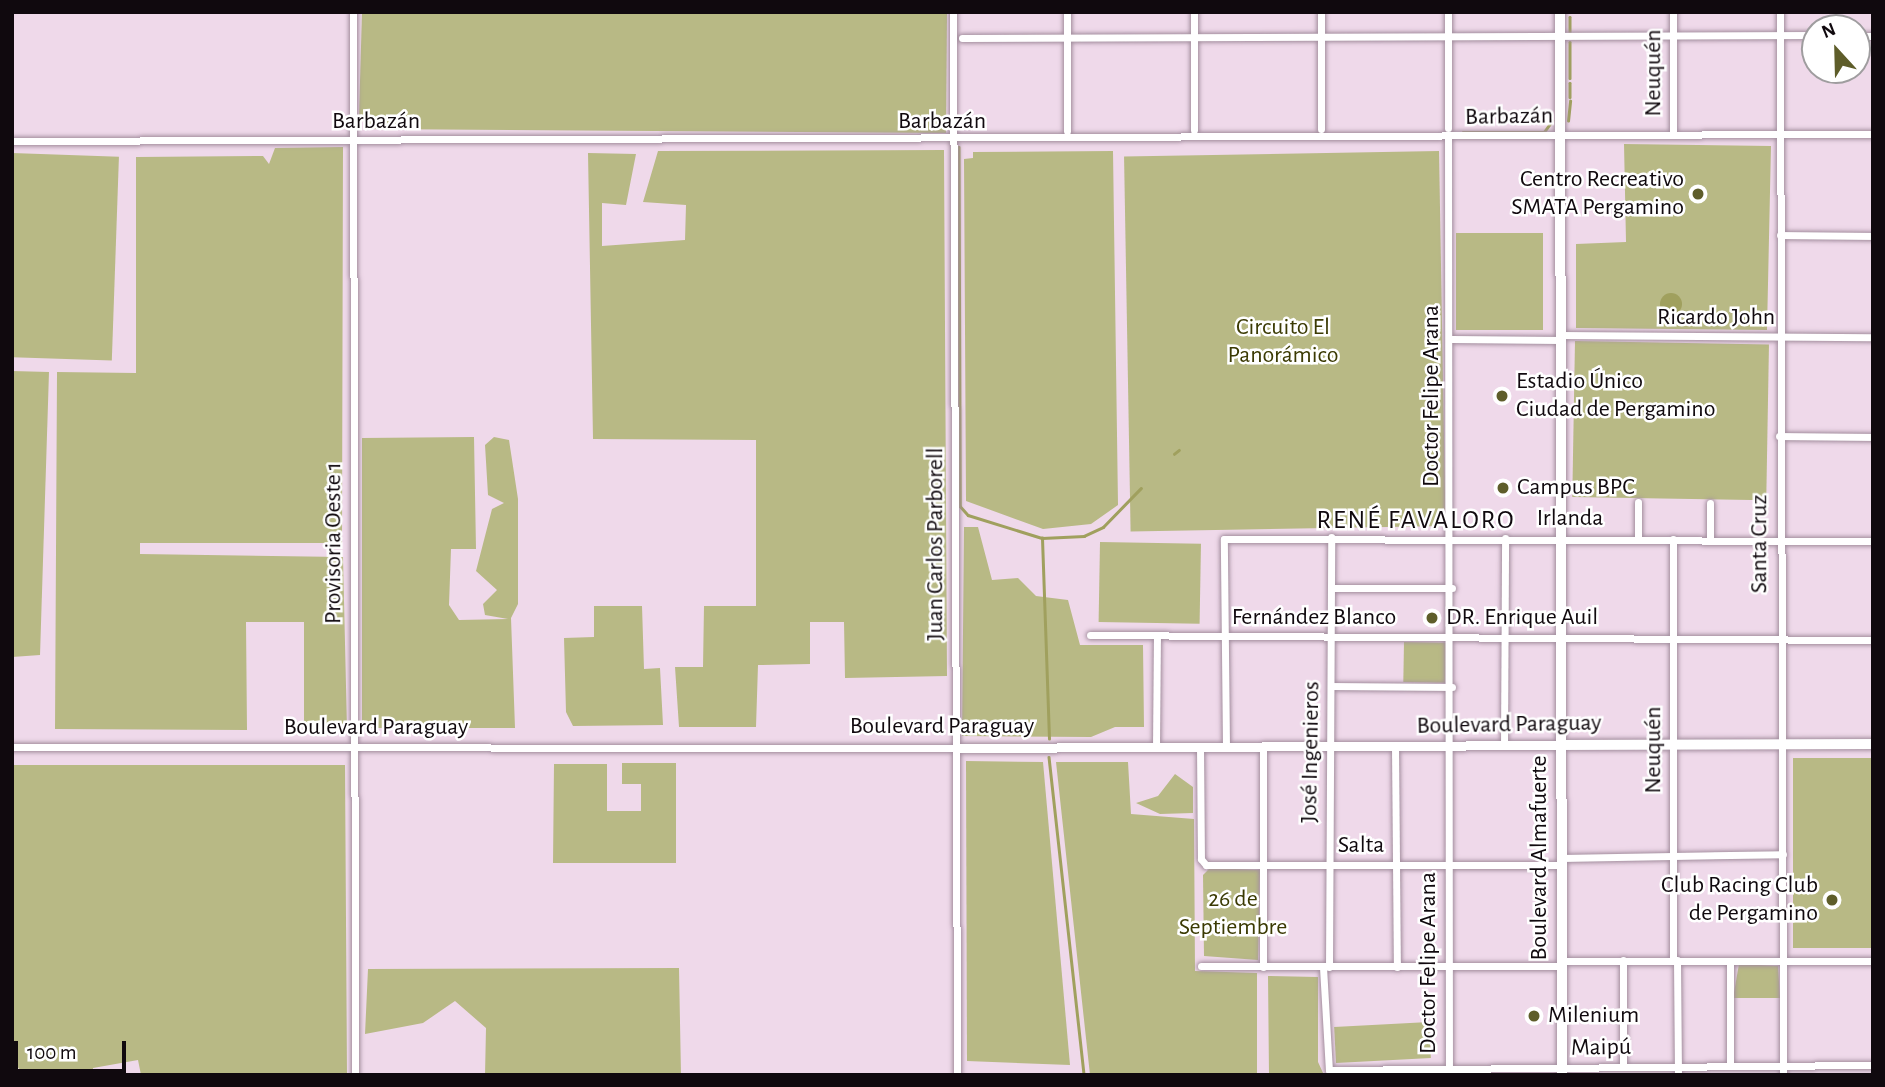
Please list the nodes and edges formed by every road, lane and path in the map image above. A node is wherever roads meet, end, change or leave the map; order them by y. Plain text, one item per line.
1 (353, 12) edge
2 (953, 12) edge
3 (1067, 12) edge
4 (1194, 12) edge
5 (1321, 12) edge
6 (1448, 12) edge
7 (1560, 12) edge
8 (1673, 12) edge
9 (1780, 12) edge
10 (1780, 35) junction
11 (1801, 35) edge
12 (1673, 36) junction
13 (1448, 37) junction
14 (962, 38) dead end
15 (1068, 38) junction
16 (1194, 38) junction
17 (1321, 38) junction
18 (1560, 38) junction
19 (1448, 128) dead end
20 (1321, 129) dead end
21 (1195, 130) dead end
22 (1067, 131) dead end
23 (1873, 134) edge
24 (1559, 135) junction
25 (1673, 135) junction
26 (1780, 135) junction
27 (1448, 137) junction
28 (12, 141) edge
29 (953, 141) junction
30 (353, 142) junction
31 (1780, 236) junction
32 (1873, 236) edge
33 (1780, 337) junction
34 (1873, 337) edge
35 (1560, 338) junction
36 (1452, 340) junction
37 (1779, 436) junction
38 (1873, 438) edge
39 (1638, 502) dead end
40 (1710, 503) dead end
41 (1331, 537) junction
42 (1451, 538) junction
43 (1504, 538) junction
44 (1561, 539) junction
45 (1638, 539) junction
46 (1673, 539) junction
47 (1710, 540) junction
48 (1779, 540) junction
49 (1873, 541) edge
50 (1331, 588) junction
51 (1452, 588) junction
52 (1090, 635) dead end
53 (1157, 636) junction
54 (1224, 637) junction
55 (1332, 638) junction
56 (1452, 638) junction
57 (1505, 638) junction
58 (1561, 638) junction
59 (1672, 640) junction
60 (1779, 640) junction
61 (1873, 640) edge
62 (1332, 687) junction
63 (1452, 687) junction
64 (1873, 744) edge
65 (1561, 745) junction
66 (1674, 745) junction
67 (1782, 745) junction
68 (1329, 746) junction
69 (1504, 746) junction
70 (12, 747) edge
71 (1156, 747) junction
72 (1200, 747) junction
73 (1226, 747) junction
74 (1263, 747) junction
75 (1395, 747) junction
76 (1448, 747) junction
77 (956, 748) junction
78 (353, 750) junction
79 (1783, 854) junction
80 (1673, 856) junction
81 (1561, 861) junction
82 (1329, 865) junction
83 (1262, 866) junction
84 (1395, 866) junction
85 (1448, 866) junction
86 (1623, 960) junction
87 (1675, 960) junction
88 (1730, 961) junction
89 (1783, 961) junction
90 (1873, 961) edge
91 (1561, 963) junction
92 (1448, 966) junction
93 (1201, 967) dead end
94 (1263, 967) junction
95 (1326, 967) junction
96 (1396, 967) junction
97 (1873, 1065) edge
98 (1623, 1066) junction
99 (1678, 1066) junction
100 (1730, 1066) junction
101 (1783, 1066) junction
102 (1329, 1070) joint
103 (1562, 1071) edge
104 (1449, 1072) edge
105 (355, 1075) edge
106 (957, 1075) edge
107 (1678, 1075) edge
108 (1783, 1075) edge

1 - 30 street, Provisoria Oeste 1
2 - 29 street, Juan Carlos Parborell
3 - 15 street
4 - 16 street
5 - 17 street
6 - 13 street
7 - 18 main road, Boulevard Almafuerte
8 - 12 street, Neuquén
9 - 10 street, Santa Cruz
10 - 11 street
10 - 12 street
10 - 26 street, Santa Cruz
12 - 18 street
12 - 25 street, Neuquén
13 - 17 street
13 - 18 street
13 - 19 street
14 - 15 street
15 - 16 street
15 - 22 street
16 - 17 street
16 - 21 street
17 - 20 street
18 - 24 main road, Boulevard Almafuerte
23 - 26 street, Barbazán
24 - 25 street, Barbazán
24 - 27 street, Barbazán
24 - 35 main road, Boulevard Almafuerte
25 - 26 street, Barbazán
26 - 31 street, Santa Cruz
27 - 29 street, Barbazán
27 - 36 street, Doctor Felipe Arana
28 - 30 street, Barbazán
29 - 30 street, Barbazán
29 - 77 street, Juan Carlos Parborell
30 - 78 street, Provisoria Oeste 1
31 - 32 street
31 - 33 street, Santa Cruz
33 - 34 street, Ricardo John
33 - 35 street, Ricardo John
33 - 37 street, Santa Cruz
35 - 36 street, Ricardo John
35 - 44 main road, Boulevard Almafuerte
36 - 42 street, Doctor Felipe Arana
37 - 38 street
37 - 48 street, Santa Cruz
39 - 45 street
40 - 47 street
41 - 42 street, Irlanda
41 - 50 street, José Ingenieros
41 - 54 street, Irlanda
42 - 43 street, Irlanda
42 - 51 street, Doctor Felipe Arana
43 - 44 street, Irlanda
43 - 57 street
44 - 45 street, Irlanda
44 - 58 main road, Boulevard Almafuerte
45 - 46 street, Irlanda
46 - 47 street, Irlanda
46 - 59 street, Neuquén
47 - 48 street, Irlanda
48 - 49 street, Irlanda
48 - 60 street, Santa Cruz
50 - 51 street
50 - 55 street, José Ingenieros
51 - 56 street, Doctor Felipe Arana
52 - 53 street, Fernández Blanco
53 - 54 street, Fernández Blanco
53 - 71 street
54 - 55 street, Fernández Blanco
54 - 73 street
55 - 56 street, Fernández Blanco
55 - 62 street, José Ingenieros
56 - 57 street, Fernández Blanco
56 - 63 street, Doctor Felipe Arana
57 - 58 street, Fernández Blanco
57 - 69 street
58 - 59 street, Fernández Blanco
58 - 65 main road, Boulevard Almafuerte
59 - 60 street, Fernández Blanco
59 - 66 street, Neuquén
60 - 61 street, Fernández Blanco
60 - 67 street, Santa Cruz
62 - 63 street
62 - 68 street, José Ingenieros
63 - 76 street, Doctor Felipe Arana
64 - 67 main road, Boulevard Paraguay
65 - 66 main road, Boulevard Paraguay
65 - 69 street, Boulevard Paraguay
65 - 81 main road, Boulevard Almafuerte
66 - 67 main road, Boulevard Paraguay
66 - 80 street, Neuquén
67 - 79 street, Santa Cruz
68 - 74 street, Boulevard Paraguay
68 - 75 street, Boulevard Paraguay
68 - 82 street, José Ingenieros
69 - 76 street, Boulevard Paraguay
70 - 78 street, Boulevard Paraguay
71 - 72 street, Boulevard Paraguay
71 - 77 street, Boulevard Paraguay
72 - 73 street, Boulevard Paraguay
72 - 83 street, Salta
73 - 74 street, Boulevard Paraguay
74 - 83 street
75 - 76 street, Boulevard Paraguay
75 - 84 street
76 - 85 street, Doctor Felipe Arana
77 - 78 street, Boulevard Paraguay
77 - 106 street, Juan Carlos Parborell
78 - 105 street, Provisoria Oeste 1
79 - 80 street, Salta
79 - 89 street, Santa Cruz
80 - 81 street, Salta
80 - 87 street, Neuquén
81 - 85 street, Salta
81 - 91 main road, Boulevard Almafuerte
82 - 83 street, Salta
82 - 84 street, Salta
82 - 95 street, José Ingenieros
83 - 94 street
84 - 85 street, Salta
84 - 96 street
85 - 92 street, Doctor Felipe Arana
86 - 87 street
86 - 91 street
86 - 98 street
87 - 88 street
87 - 99 street, Neuquén
88 - 89 street
88 - 100 street
89 - 90 street
89 - 101 street, Santa Cruz
91 - 92 street
91 - 103 main road, Boulevard Almafuerte
92 - 96 street
92 - 104 street, Doctor Felipe Arana
93 - 94 street
94 - 95 street
95 - 96 street
95 - 102 street, José Ingenieros
97 - 101 street, Maipú
98 - 99 street, Maipú
98 - 103 street, Maipú
99 - 100 street, Maipú
99 - 107 street, Neuquén
100 - 101 street, Maipú
101 - 108 street, Santa Cruz
102 - 104 street, Maipú
103 - 104 street, Maipú

